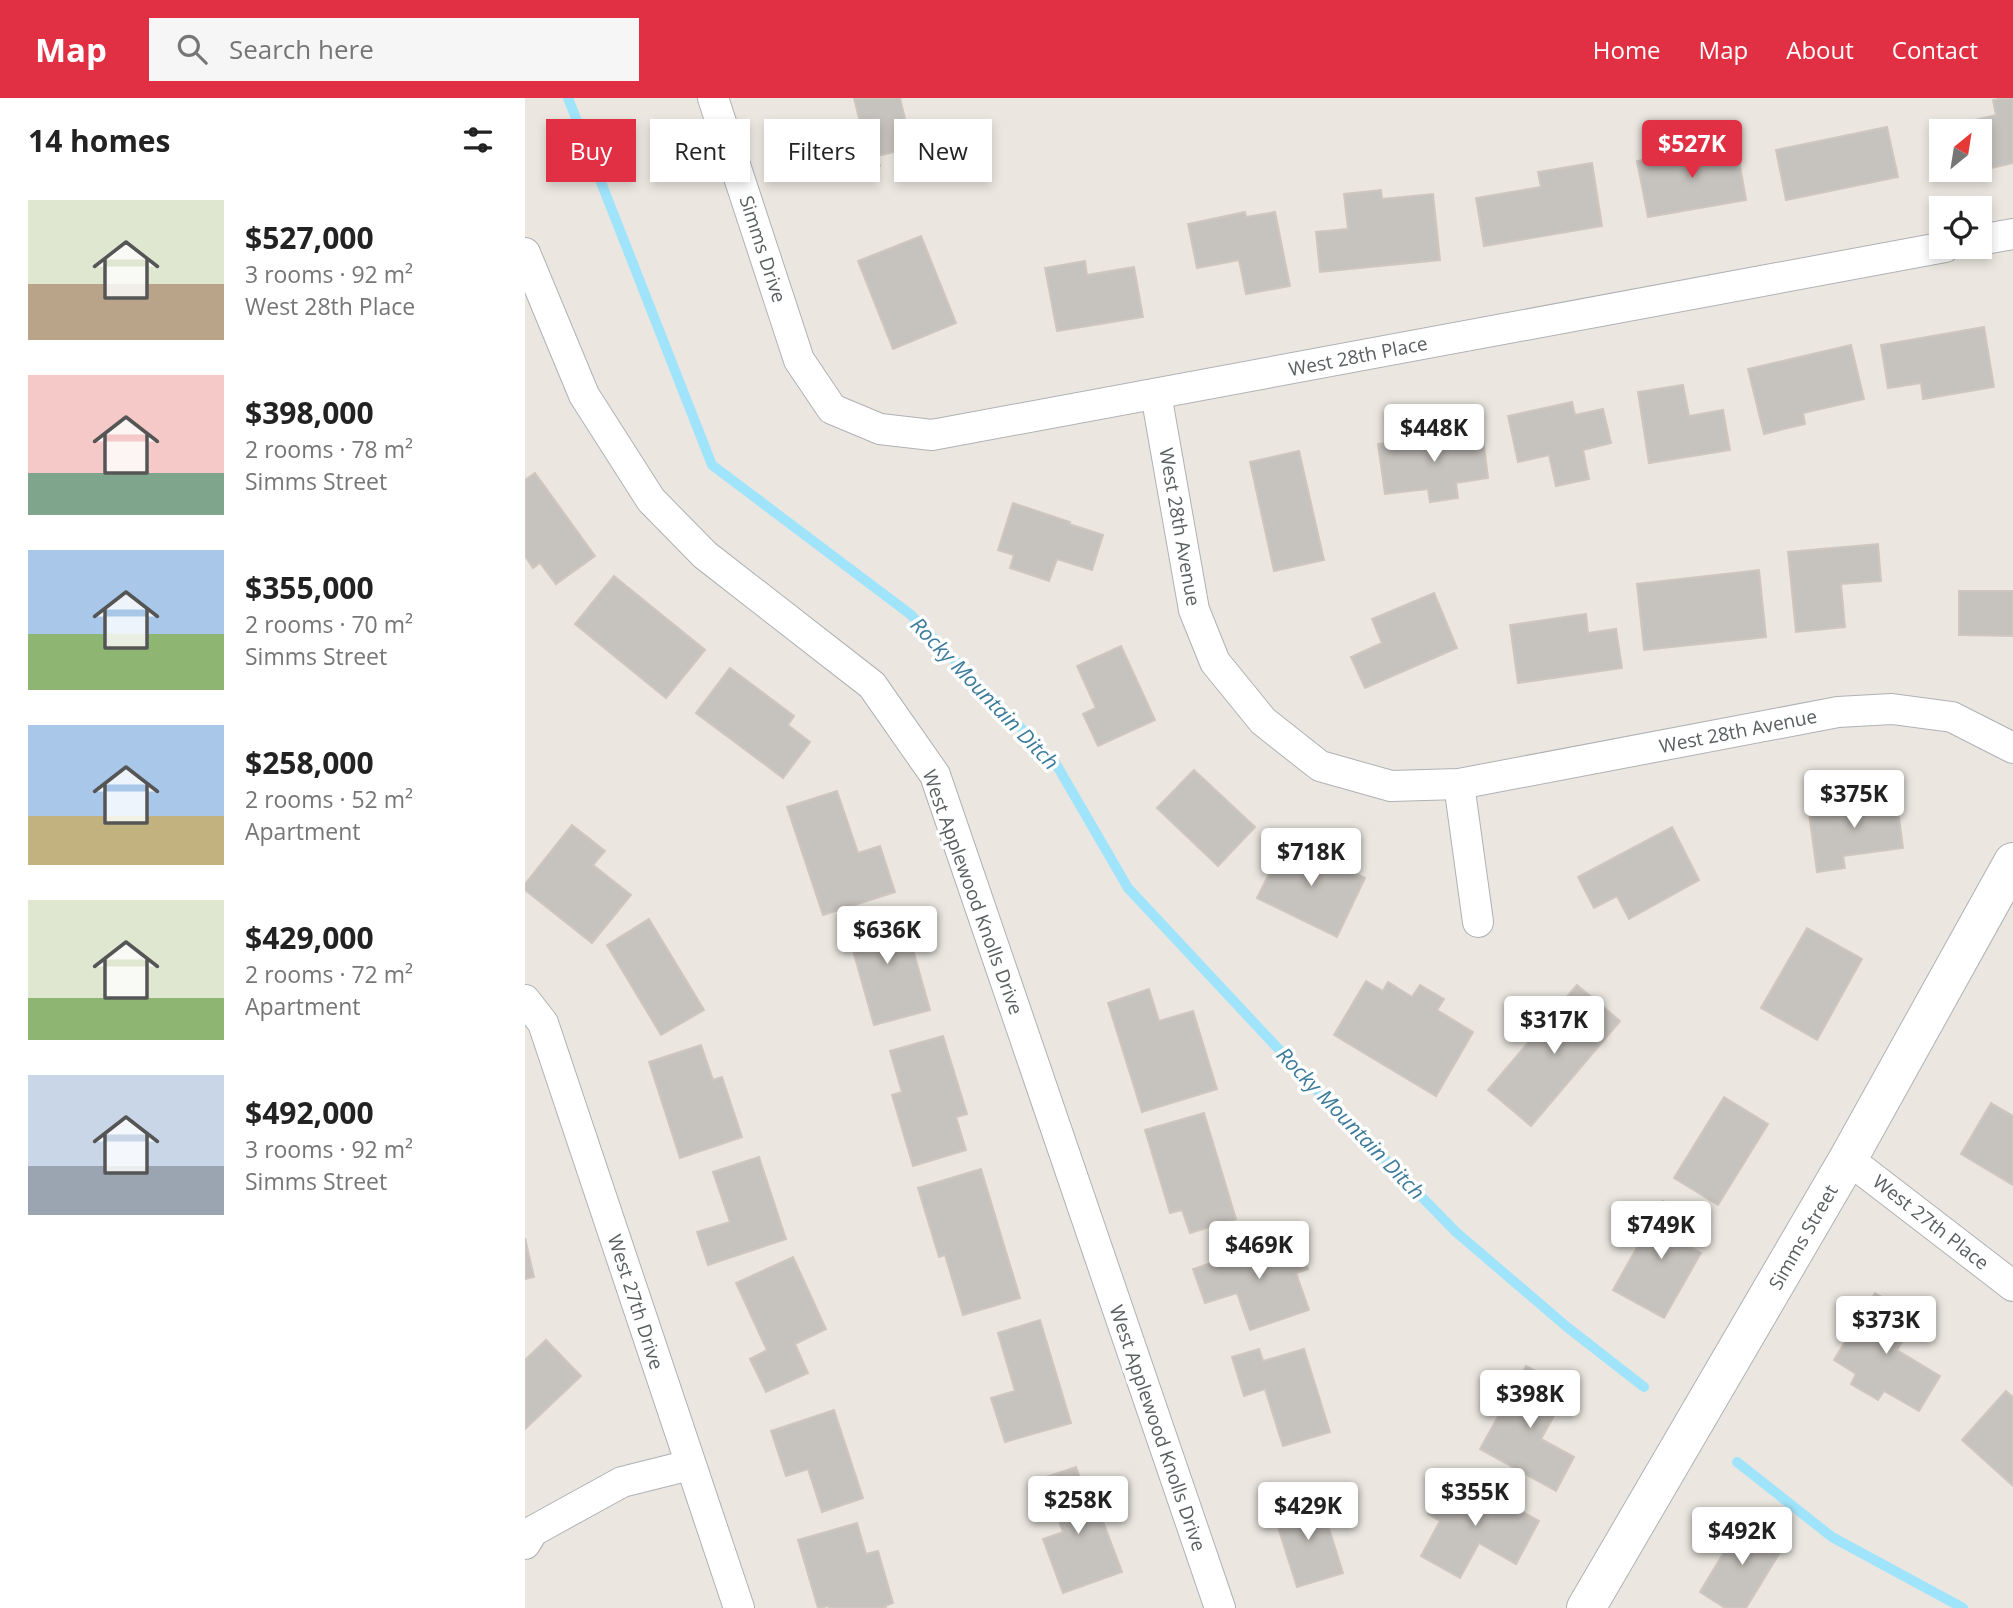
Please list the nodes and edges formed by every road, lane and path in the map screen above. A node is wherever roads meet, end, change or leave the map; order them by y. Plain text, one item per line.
1 (713, 98) edge
2 (2013, 234) edge
3 (1992, 238) edge
4 (1929, 250) edge
5 (525, 253) edge
6 (799, 360) joint
7 (1156, 394) junction
8 (2013, 748) edge
9 (1459, 784) junction
10 (2013, 862) edge
11 (1478, 922) dead end
12 (525, 1000) edge
13 (1848, 1159) junction
14 (2013, 1286) edge
15 (690, 1465) junction
16 (525, 1544) edge
17 (739, 1608) edge
18 (1220, 1608) edge
19 (1586, 1608) edge

1 - 6 street, Simms Drive
2 - 3 street
4 - 7 street, West 28th Place
5 - 18 street, West Applewood Knolls Drive
6 - 7 street, West 28th Place
7 - 9 street, West 28th Avenue
8 - 9 street, West 28th Avenue
9 - 11 street
10 - 13 street, Simms Street
12 - 15 street, West 27th Drive
13 - 14 street, West 27th Place
13 - 19 street, Simms Street
15 - 16 street
15 - 17 street, West 27th Drive

